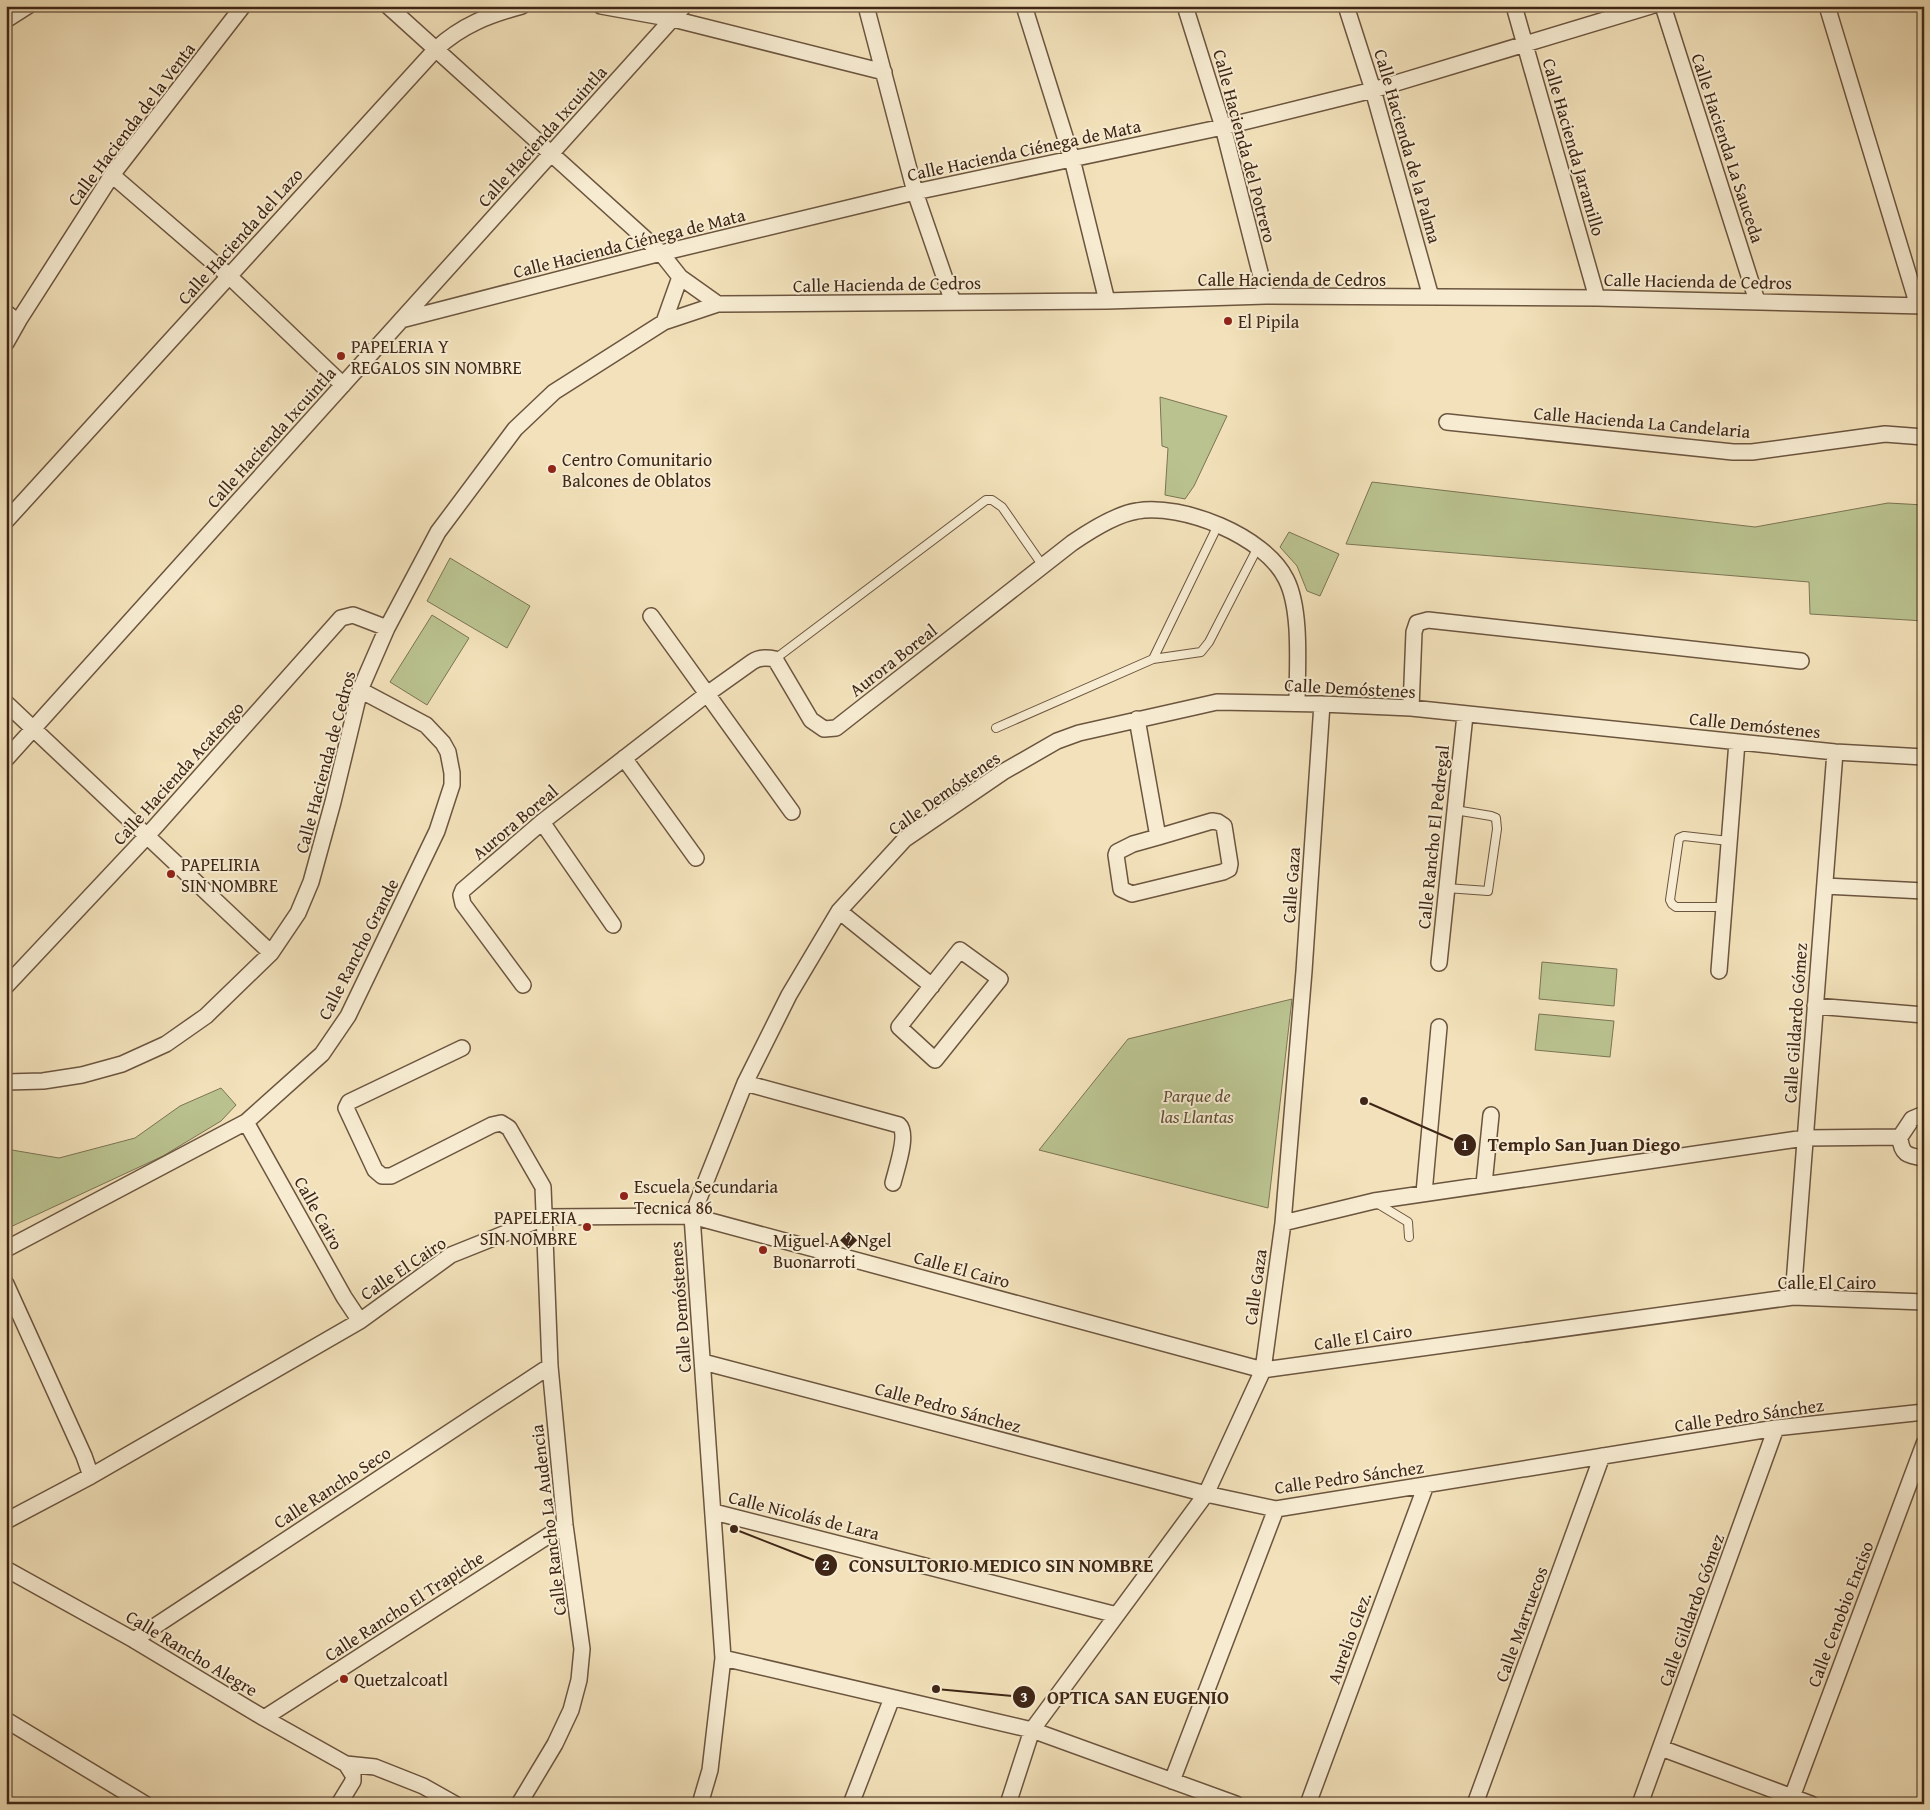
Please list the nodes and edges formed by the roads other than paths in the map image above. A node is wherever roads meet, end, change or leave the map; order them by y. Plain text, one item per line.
1 (28, 6) edge
2 (243, 6) edge
3 (388, 6) edge
4 (522, 6) edge
5 (601, 6) edge
6 (684, 6) edge
7 (866, 6) edge
8 (1024, 6) edge
9 (1185, 6) edge
10 (1346, 6) edge
11 (1514, 6) edge
12 (1651, 6) edge
13 (1663, 6) edge
14 (1827, 6) edge
15 (673, 19) junction
16 (6, 20) edge
17 (1526, 44) junction
18 (436, 49) junction
19 (884, 72) junction
20 (1373, 90) junction
21 (1223, 127) junction
22 (551, 154) junction
23 (1072, 159) junction
24 (112, 175) junction
25 (915, 192) junction
26 (661, 253) junction
27 (228, 276) junction
28 (680, 277) junction
29 (1266, 296) junction
30 (1432, 297) junction
31 (1597, 298) junction
32 (1107, 301) junction
33 (1757, 301) junction
34 (953, 302) junction
35 (718, 304) junction
36 (1921, 306) edge
37 (6, 310) edge
38 (19, 320) junction
39 (401, 320) junction
40 (664, 322) junction
41 (6, 343) edge
42 (343, 385) junction
43 (1447, 422) dead end
44 (1924, 437) edge
45 (6, 521) edge
46 (1218, 525) junction
47 (1258, 547) junction
48 (1043, 566) junction
49 (651, 616) dead end
50 (387, 628) junction
51 (775, 659) junction
52 (1154, 659) junction
53 (1801, 661) dead end
54 (360, 690) junction
55 (707, 694) junction
56 (6, 703) edge
57 (1297, 703) junction
58 (1322, 704) junction
59 (1410, 708) junction
60 (1465, 715) junction
61 (1136, 719) junction
62 (996, 728) dead end
63 (34, 729) junction
64 (1737, 742) junction
65 (1835, 752) junction
66 (1924, 757) edge
67 (624, 758) junction
68 (6, 760) edge
69 (1455, 810) junction
70 (792, 812) dead end
71 (542, 822) junction
72 (147, 836) junction
73 (1158, 837) junction
74 (1730, 841) junction
75 (696, 858) dead end
76 (1825, 886) junction
77 (1446, 888) junction
78 (1924, 890) edge
79 (1724, 907) junction
80 (839, 911) junction
81 (613, 925) dead end
82 (271, 953) junction
83 (1439, 963) dead end
84 (1719, 972) dead end
85 (523, 985) dead end
86 (6, 986) edge
87 (932, 986) junction
88 (1815, 1006) junction
89 (1924, 1015) edge
90 (1439, 1027) dead end
91 (462, 1048) dead end
92 (6, 1082) edge
93 (745, 1083) junction
94 (1924, 1114) edge
95 (1490, 1115) dead end
96 (246, 1122) junction
97 (1900, 1137) junction
98 (1805, 1138) junction
99 (1924, 1158) edge
100 (893, 1184) dead end
101 (1484, 1184) junction
102 (1424, 1193) junction
103 (1374, 1201) junction
104 (692, 1216) junction
105 (546, 1217) junction
106 (1283, 1223) junction
107 (1409, 1237) dead end
108 (6, 1249) edge
109 (6, 1284) edge
110 (1793, 1297) junction
111 (1924, 1302) edge
112 (360, 1322) junction
113 (703, 1362) junction
114 (550, 1366) junction
115 (1263, 1370) junction
116 (1924, 1412) edge
117 (1776, 1428) junction
118 (1924, 1444) edge
119 (1602, 1456) junction
120 (91, 1476) junction
121 (1426, 1485) junction
122 (1206, 1494) junction
123 (1276, 1509) junction
124 (714, 1512) junction
125 (6, 1521) edge
126 (565, 1525) junction
127 (6, 1569) edge
128 (1117, 1614) junction
129 (134, 1640) junction
130 (723, 1658) junction
131 (892, 1698) junction
132 (264, 1718) junction
133 (6, 1720) edge
134 (1032, 1730) junction
135 (1661, 1748) junction
136 (350, 1769) junction
137 (1172, 1781) junction
138 (1792, 1797) junction
139 (145, 1804) edge
140 (339, 1804) edge
141 (455, 1804) edge
142 (519, 1804) edge
143 (700, 1804) edge
144 (851, 1804) edge
145 (1008, 1804) edge
146 (1236, 1804) edge
147 (1308, 1804) edge
148 (1475, 1804) edge
149 (1640, 1804) edge
150 (1811, 1804) edge

1 - 16 street
2 - 24 street, Calle Hacienda de la Venta
3 - 18 street
4 - 18 street, Calle Hacienda del Lazo
5 - 15 street
6 - 15 street, Calle Hacienda Ixcuintla
7 - 19 street
8 - 23 street
9 - 21 street, Calle Hacienda del Potrero
10 - 20 street, Calle Hacienda de la Palma
11 - 17 street, Calle Hacienda Jaramillo
12 - 17 street, Calle Hacienda Ciénega de Mata
13 - 33 street, Calle Hacienda La Sauceda
14 - 36 street
15 - 19 street
15 - 22 street, Calle Hacienda Ixcuintla
17 - 20 street, Calle Hacienda Ciénega de Mata
17 - 31 street, Calle Hacienda Jaramillo
18 - 22 street
18 - 27 street, Calle Hacienda del Lazo
19 - 25 street
20 - 21 street, Calle Hacienda Ciénega de Mata
20 - 30 street, Calle Hacienda de la Palma
21 - 23 street, Calle Hacienda Ciénega de Mata
21 - 29 street, Calle Hacienda del Potrero
22 - 26 street
22 - 39 street, Calle Hacienda Ixcuintla
23 - 25 street, Calle Hacienda Ciénega de Mata
23 - 32 street
24 - 27 street
24 - 38 street, Calle Hacienda de la Venta
25 - 26 street, Calle Hacienda Ciénega de Mata
25 - 34 street
26 - 28 street
26 - 39 street, Calle Hacienda Ciénega de Mata
27 - 42 street
27 - 45 street, Calle Hacienda del Lazo
28 - 35 street
28 - 40 street
29 - 30 street, Calle Hacienda de Cedros
29 - 32 street, Calle Hacienda de Cedros
30 - 31 street, Calle Hacienda de Cedros
31 - 33 street, Calle Hacienda de Cedros
32 - 34 street, Calle Hacienda de Cedros
33 - 36 street, Calle Hacienda de Cedros
34 - 35 street, Calle Hacienda de Cedros
35 - 40 street, Calle Hacienda de Cedros
37 - 38 street
38 - 41 street, Calle Hacienda de la Venta
39 - 42 street, Calle Hacienda Ixcuintla
40 - 50 street, Calle Hacienda de Cedros
42 - 63 street, Calle Hacienda Ixcuintla
43 - 44 street, Calle Hacienda La Candelaria
46 - 47 street, Aurora Boreal
46 - 48 street, Aurora Boreal
46 - 52 lane
47 - 52 lane
47 - 57 street, Aurora Boreal
48 - 51 lane
48 - 51 street, Aurora Boreal
49 - 55 street
50 - 54 street, Calle Hacienda de Cedros
50 - 72 street, Calle Hacienda Acatengo
51 - 55 street, Aurora Boreal
52 - 62 lane
53 - 59 street
54 - 82 street, Calle Hacienda de Cedros
54 - 96 street, Calle Rancho Grande
55 - 67 street, Aurora Boreal
55 - 70 street
56 - 63 street
57 - 58 street, Calle Demóstenes
57 - 61 street, Calle Demóstenes
58 - 59 street, Calle Demóstenes
58 - 106 street, Calle Gaza
59 - 60 street, Calle Demóstenes
60 - 64 street, Calle Demóstenes
60 - 69 street, Calle Rancho El Pedregal
61 - 73 street
61 - 80 street, Calle Demóstenes
63 - 68 street, Calle Hacienda Ixcuintla
63 - 72 street
64 - 65 street, Calle Demóstenes
64 - 74 street
65 - 66 street, Calle Demóstenes
65 - 76 street, Calle Gildardo Gómez
67 - 71 street, Aurora Boreal
67 - 75 street
69 - 77 street, Calle Rancho El Pedregal
69 - 77 lane
71 - 81 street
71 - 85 street, Aurora Boreal
72 - 82 street
72 - 86 street, Calle Hacienda Acatengo
73 - 73 street
74 - 79 street
74 - 79 lane
76 - 78 street
76 - 88 street, Calle Gildardo Gómez
77 - 83 street, Calle Rancho El Pedregal
79 - 84 street
80 - 87 street
80 - 93 street, Calle Demóstenes
82 - 92 street, Calle Hacienda de Cedros
87 - 87 street
88 - 89 street
88 - 98 street, Calle Gildardo Gómez
90 - 102 street
91 - 105 street, Calle Rancho La Audencia
93 - 100 street
93 - 104 street, Calle Demóstenes
94 - 97 street
95 - 101 street
96 - 108 street, Calle Rancho Grande
96 - 112 street, Calle Cairo
97 - 98 street
97 - 99 street
98 - 101 street
98 - 110 street, Calle Gildardo Gómez
101 - 102 street
102 - 103 street
103 - 106 street
103 - 107 lane
104 - 105 street, Calle El Cairo
104 - 113 street, Calle Demóstenes
104 - 115 street, Calle El Cairo
105 - 112 street, Calle El Cairo
105 - 114 street, Calle Rancho La Audencia
106 - 115 street, Calle Gaza
109 - 120 street
110 - 111 street, Calle El Cairo
110 - 115 street, Calle El Cairo
112 - 120 street, Calle El Cairo
113 - 122 street, Calle Pedro Sánchez
113 - 124 street, Calle Demóstenes
114 - 126 street, Calle Rancho La Audencia
114 - 129 street, Calle Rancho Seco
115 - 122 street, Calle Gaza
116 - 117 street, Calle Pedro Sánchez
117 - 119 street, Calle Pedro Sánchez
117 - 135 street, Calle Gildardo Gómez
118 - 138 street, Calle Cenobio Enciso
119 - 121 street, Calle Pedro Sánchez
119 - 148 street, Calle Marruecos
120 - 125 street, Calle El Cairo
121 - 123 street, Calle Pedro Sánchez
121 - 147 street, Aurelio Glez.
122 - 123 street, Calle Pedro Sánchez
122 - 128 street, Calle Gaza
123 - 137 street
124 - 128 street, Calle Nicolás de Lara
124 - 130 street, Calle Demóstenes
126 - 132 street, Calle Rancho El Trapiche
126 - 142 street, Calle Rancho La Audencia
127 - 129 street, Calle Rancho Alegre
128 - 134 street, Calle Gaza
129 - 132 street, Calle Rancho Alegre
130 - 131 street
130 - 143 street, Calle Demóstenes
131 - 134 street
131 - 144 street
132 - 136 street, Calle Rancho Alegre
133 - 139 street
134 - 137 street
134 - 145 street, Calle Gaza
135 - 138 street
135 - 149 street, Calle Gildardo Gómez
136 - 140 street
136 - 141 street
137 - 146 street
138 - 150 street

